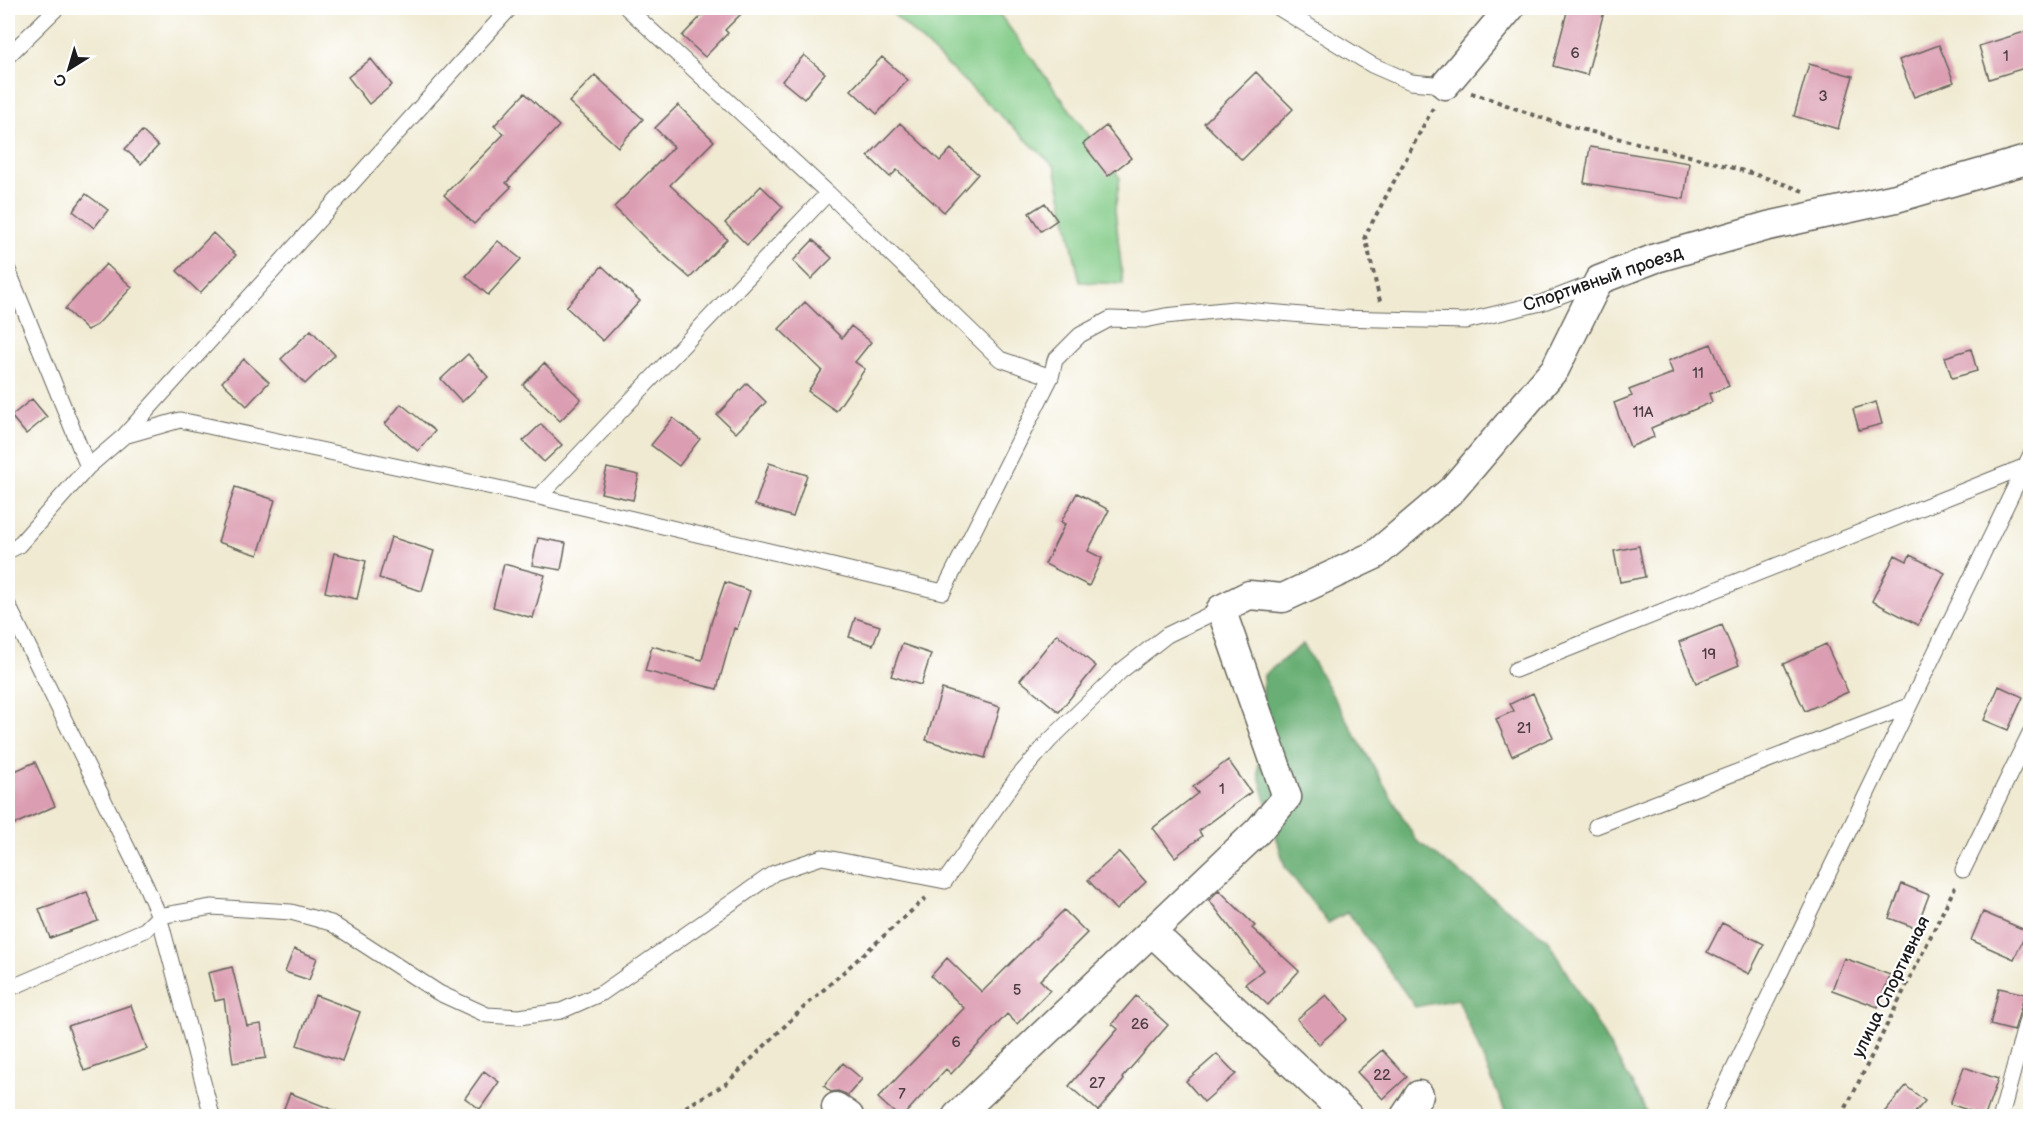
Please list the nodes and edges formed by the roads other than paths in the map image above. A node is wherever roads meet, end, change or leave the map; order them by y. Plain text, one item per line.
1 (57, 8) edge
2 (510, 8) edge
3 (627, 8) edge
4 (1279, 8) edge
5 (1510, 8) edge
6 (8, 56) edge
7 (1445, 85) joint
8 (2031, 159) edge
9 (828, 193) junction
10 (8, 270) edge
11 (1599, 280) junction
12 (1051, 377) junction
13 (124, 436) junction
14 (2028, 461) edge
15 (88, 467) junction
16 (539, 497) junction
17 (8, 552) edge
18 (8, 605) edge
19 (1221, 609) junction
20 (1515, 670) dead end
21 (1909, 706) junction
22 (2031, 733) edge
23 (1596, 826) dead end
24 (1963, 870) road end
25 (159, 916) junction
26 (1152, 932) junction
27 (8, 989) edge
28 (2031, 1008) edge
29 (212, 1116) edge
30 (957, 1116) edge
31 (1348, 1116) edge
32 (1711, 1116) edge
33 (2001, 1116) edge

1 - 6 lane
2 - 13 lane
3 - 9 lane
4 - 7 lane
5 - 7 street
8 - 11 street, Спортивный проезд
9 - 12 lane
9 - 16 lane
10 - 15 lane
11 - 12 lane, Спортивный проезд
11 - 19 street
12 - 16 lane, Спортивный проезд
13 - 15 lane
13 - 16 lane
14 - 20 lane
14 - 21 lane
15 - 17 lane
18 - 25 lane
19 - 25 lane
19 - 26 street
21 - 23 lane
21 - 32 lane
22 - 24 lane
25 - 27 lane
25 - 29 lane
26 - 30 street
26 - 31 street
28 - 33 lane

